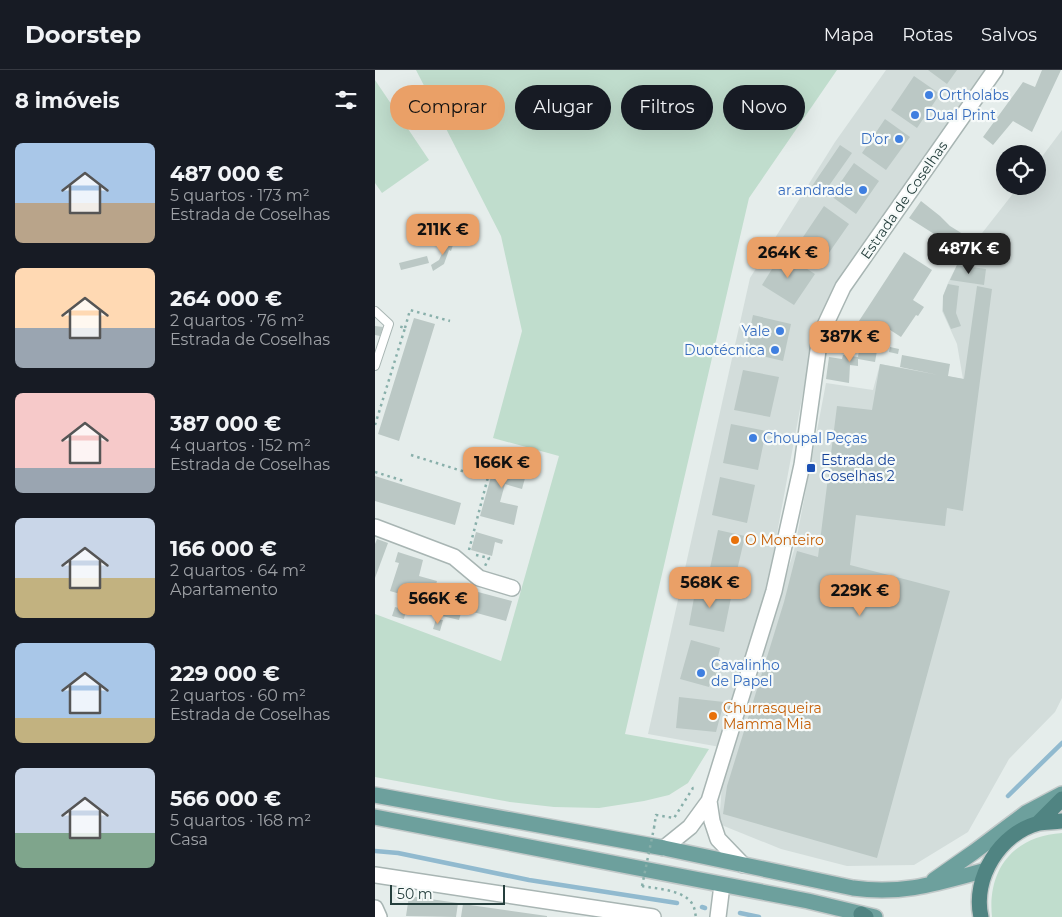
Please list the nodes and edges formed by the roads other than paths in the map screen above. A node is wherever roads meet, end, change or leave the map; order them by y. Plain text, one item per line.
1 (995, 70) edge
2 (375, 311) edge
3 (375, 366) edge
4 (375, 527) edge
5 (512, 588) dead end
6 (1062, 794) edge
7 (375, 795) edge
8 (1062, 799) edge
9 (709, 801) junction
10 (375, 817) edge
11 (1062, 821) edge
12 (1038, 824) junction
13 (664, 848) junction
14 (743, 865) junction
15 (986, 870) junction
16 (375, 875) edge
17 (722, 885) junction
18 (922, 887) junction
19 (375, 908) edge
20 (867, 916) edge
21 (377, 917) edge
22 (653, 917) edge
23 (718, 917) edge
24 (981, 917) edge

1 - 9 street, Estrada de Coselhas
2 - 3 lane
4 - 5 street
6 - 18 main road
7 - 13 main road
8 - 12 highway
9 - 13 street, Estrada de Coselhas
9 - 14 street, Estrada de Coselhas
10 - 17 main road
11 - 12 highway
12 - 15 highway
13 - 14 main road
14 - 18 main road
15 - 18 main road
15 - 24 highway
16 - 22 street
17 - 20 main road
17 - 23 street
19 - 21 street

